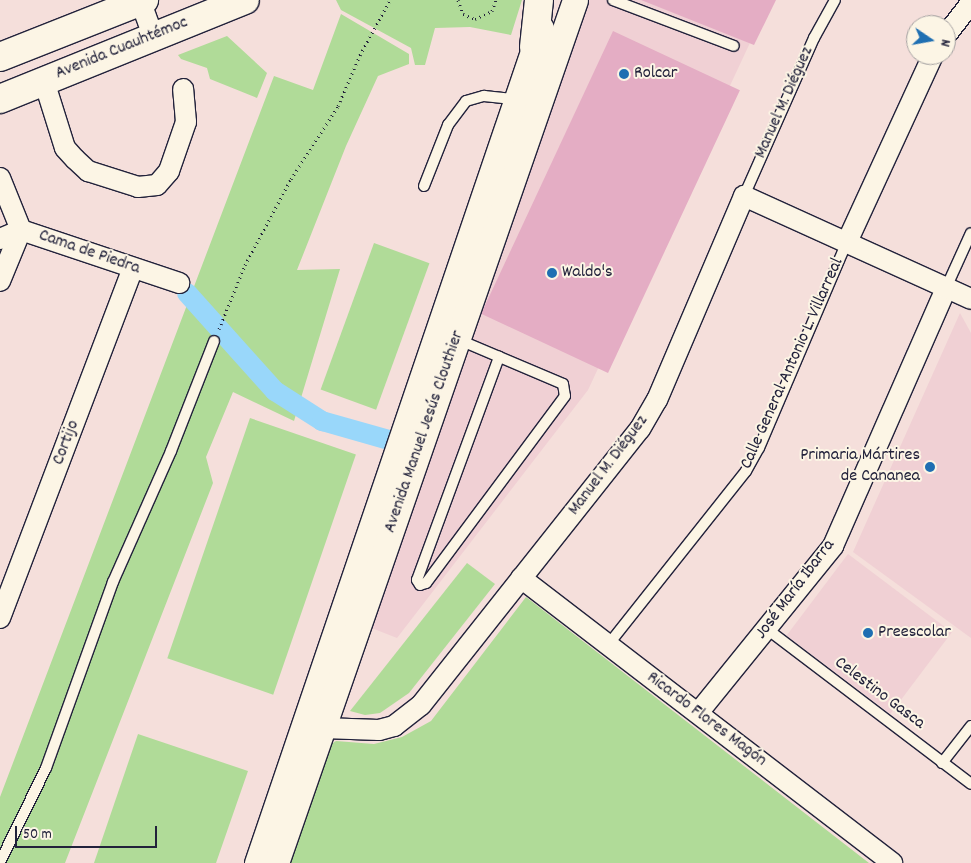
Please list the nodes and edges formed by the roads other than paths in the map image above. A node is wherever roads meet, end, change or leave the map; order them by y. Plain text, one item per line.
1 (142, 0) edge
2 (245, 0) edge
3 (539, 0) edge
4 (551, 0) edge
5 (575, 0) edge
6 (835, 0) edge
7 (616, 1) edge
8 (971, 3) edge
9 (956, 22) edge
10 (153, 36) junction
11 (734, 46) dead end
12 (534, 47) junction
13 (0, 57) edge
14 (928, 65) edge
15 (44, 81) junction
16 (183, 89) dead end
17 (0, 99) edge
18 (527, 101) junction
19 (0, 178) edge
20 (424, 186) dead end
21 (744, 196) junction
22 (21, 230) junction
23 (971, 233) edge
24 (0, 239) edge
25 (847, 242) junction
26 (133, 268) junction
27 (0, 281) edge
28 (179, 283) dead end
29 (946, 288) junction
30 (971, 299) edge
31 (448, 335) junction
32 (214, 341) dead end
33 (499, 357) junction
34 (520, 578) junction
35 (0, 618) edge
36 (767, 629) junction
37 (608, 646) junction
38 (698, 714) junction
39 (314, 725) junction
40 (971, 726) edge
41 (942, 763) junction
42 (971, 784) edge
43 (0, 862) edge
44 (257, 863) edge
45 (276, 863) edge
46 (892, 863) edge

1 - 10 street
1 - 13 main road
2 - 10 main road, Avenida Cuauhtémoc
3 - 12 main road
4 - 12 street, Avenida Manuel Jesús Clouthier
5 - 18 street, Avenida Manuel Jesús Clouthier
6 - 21 lane, Manuel M. Diéguez
7 - 11 lane
8 - 9 street
10 - 15 main road, Avenida Cuauhtémoc
12 - 18 street, Avenida Manuel Jesús Clouthier
14 - 25 street, Calle General Antonio L. Villarreal
15 - 16 street
15 - 17 main road, Avenida Cuauhtémoc
18 - 20 lane
18 - 31 street, Avenida Manuel Jesús Clouthier
19 - 22 street
21 - 25 street
21 - 34 street, Manuel M. Diéguez
22 - 24 street, Cama de Piedra
22 - 26 street, Cama de Piedra
22 - 27 street
23 - 29 lane, José María Ibarra
25 - 29 street
25 - 37 lane, Calle General Antonio L. Villarreal
26 - 28 street, Cama de Piedra
26 - 35 street, Cortijo
29 - 30 street
29 - 36 street, José María Ibarra
31 - 33 lane
31 - 39 street, Avenida Manuel Jesús Clouthier
32 - 43 lane
33 - 33 lane
34 - 37 street, Ricardo Flores Magón
34 - 39 street, Manuel M. Diéguez
36 - 38 street, José María Ibarra
36 - 41 lane, Celestino Gasca
37 - 38 street, Ricardo Flores Magón
38 - 46 street, Ricardo Flores Magón
39 - 44 street, Avenida Manuel Jesús Clouthier
39 - 45 street, Avenida Manuel Jesús Clouthier
40 - 41 lane
41 - 42 lane, Celestino Gasca

